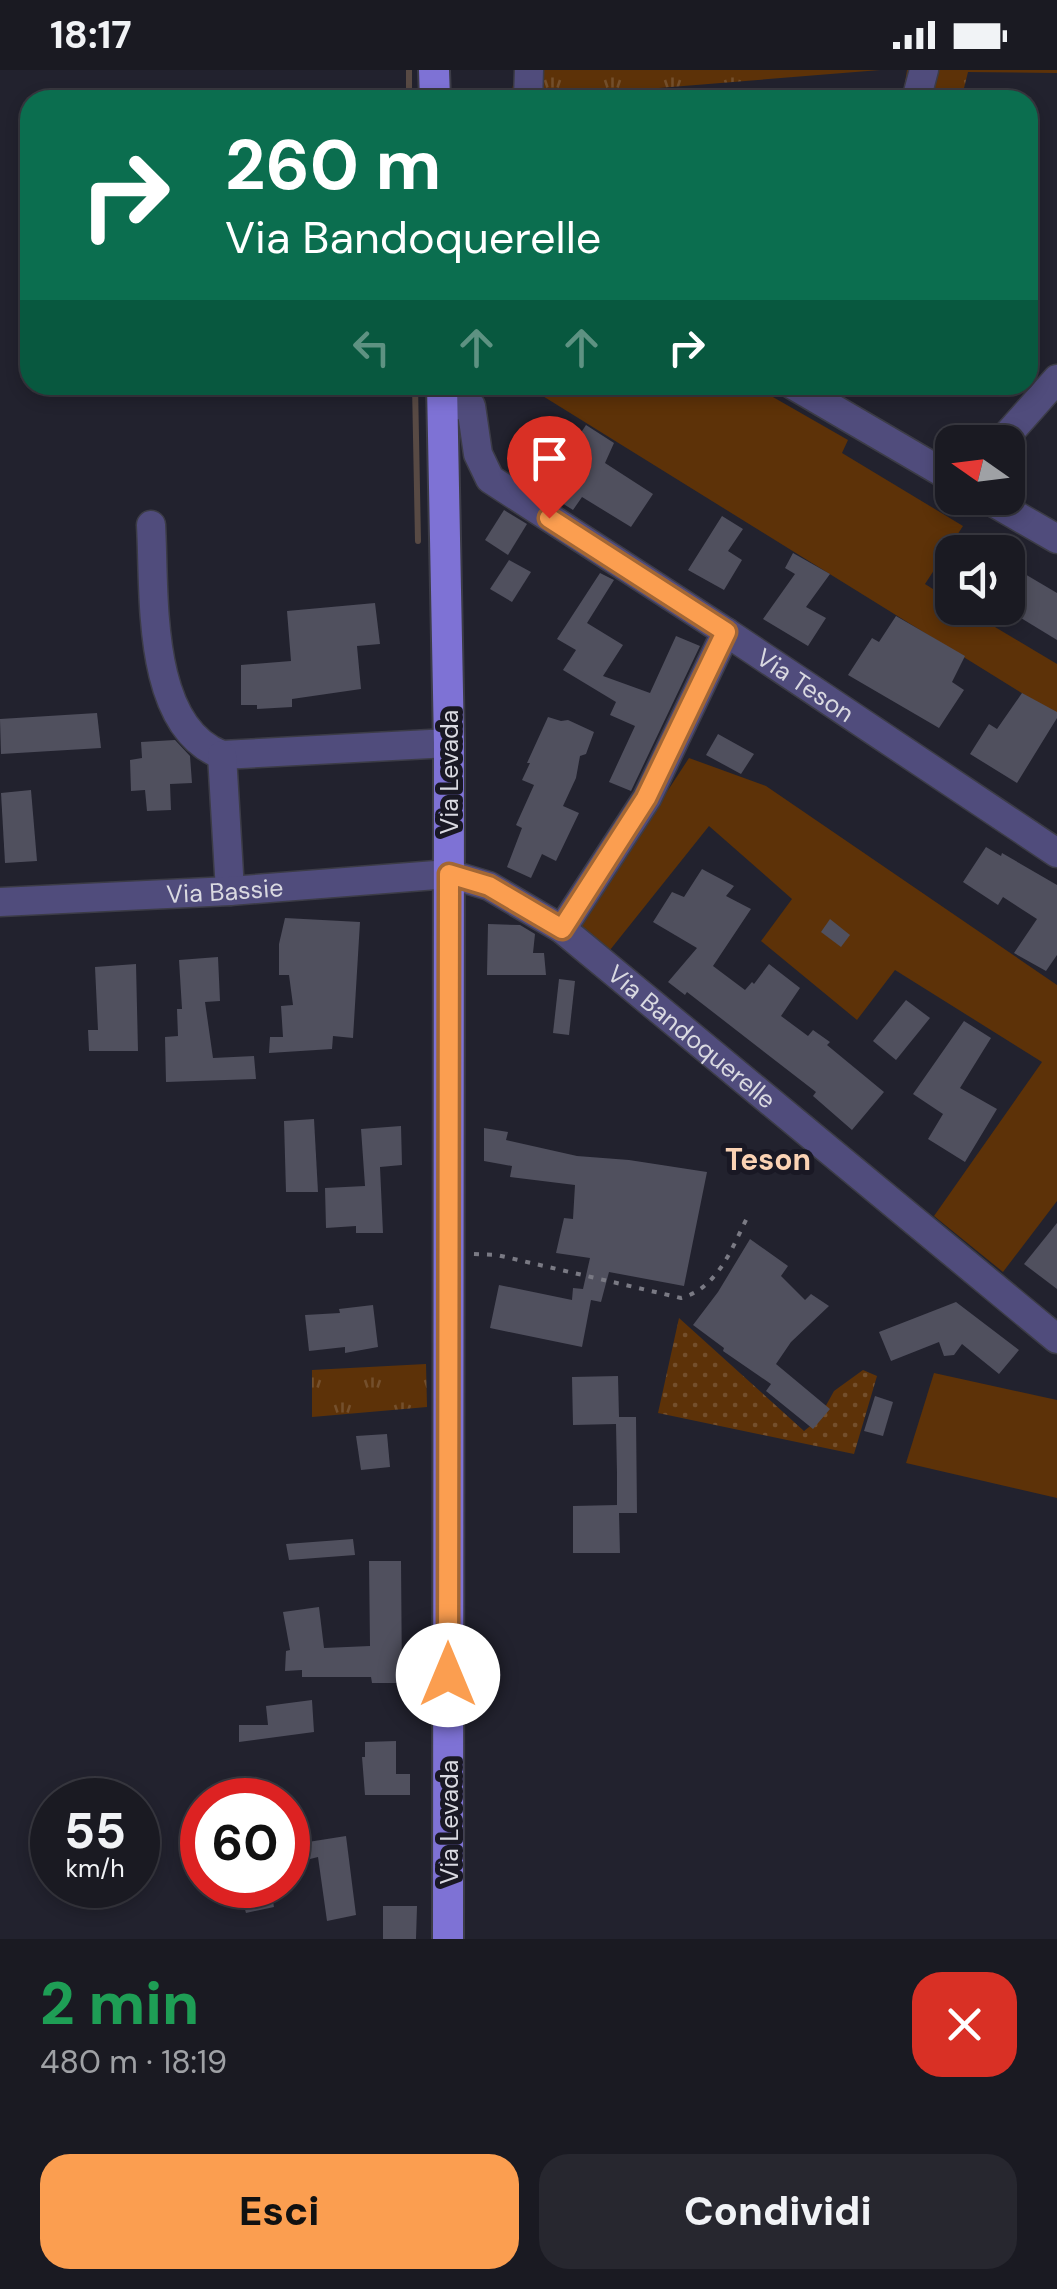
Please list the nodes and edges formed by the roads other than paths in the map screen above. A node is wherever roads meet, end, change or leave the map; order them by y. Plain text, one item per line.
1 (1057, 378) edge
2 (457, 395) edge
3 (819, 395) edge
4 (1016, 425) edge
5 (935, 467) edge
6 (1015, 515) edge
7 (151, 525) dead end
8 (1057, 540) edge
9 (726, 632) junction
10 (449, 743) junction
11 (222, 755) junction
12 (1057, 854) edge
13 (449, 874) junction
14 (230, 891) junction
15 (0, 902) edge
16 (562, 929) junction
17 (1057, 1338) edge
18 (448, 1939) edge

1 - 4 street
2 - 9 street, Via Teson
2 - 10 main road, Via Levada
3 - 5 street
6 - 8 street
7 - 11 street
9 - 12 street, Via Teson
9 - 16 street
10 - 11 street
10 - 13 main road, Via Levada
11 - 14 street
13 - 14 street, Via Bassie
13 - 16 street, Via Bandoquerelle
13 - 18 main road, Via Levada
14 - 15 street, Via Bassie
16 - 17 street, Via Bandoquerelle

